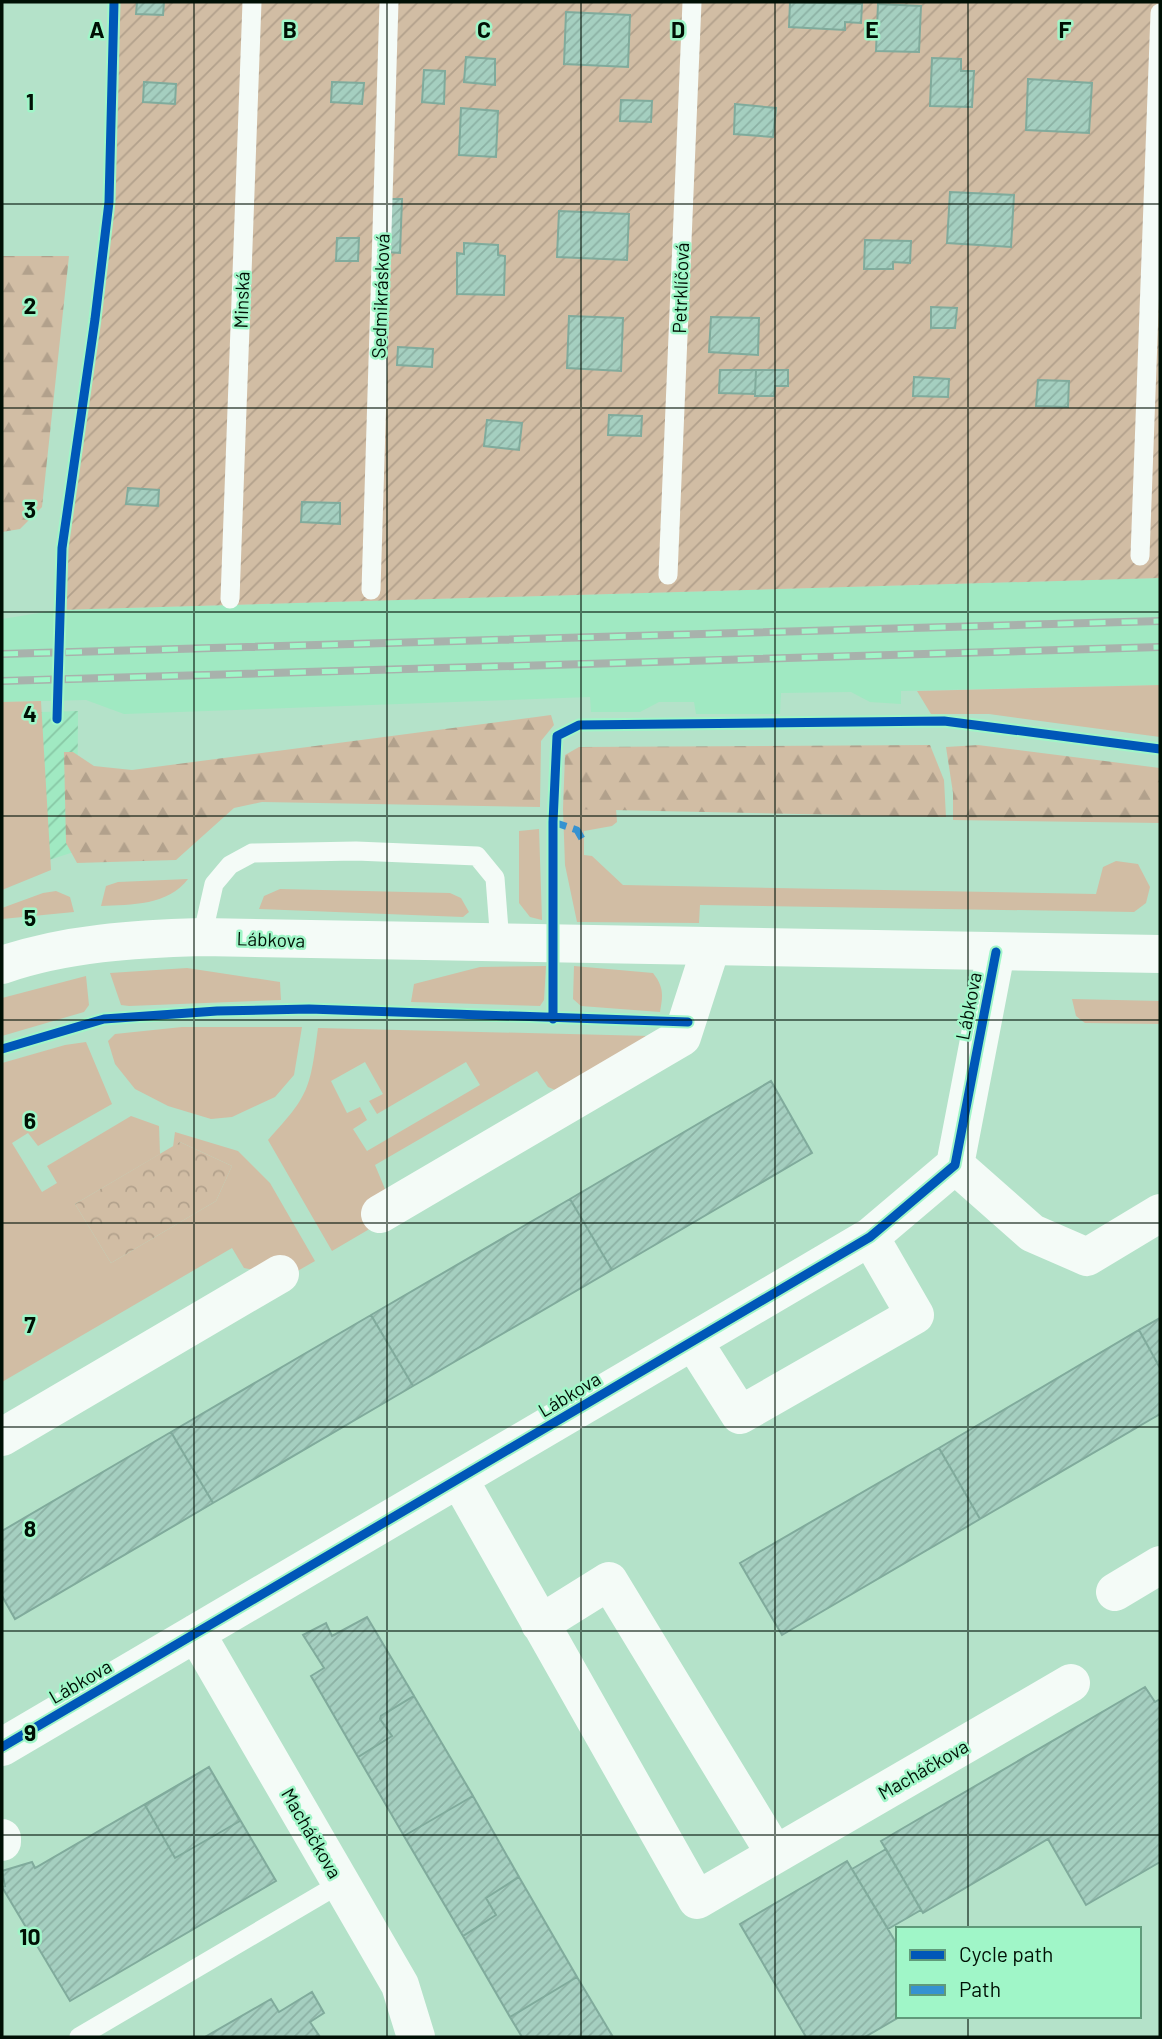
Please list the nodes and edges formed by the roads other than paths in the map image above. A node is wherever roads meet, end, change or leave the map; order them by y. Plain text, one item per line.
1 (252, 2) edge
2 (389, 2) edge
3 (692, 2) edge
4 (1160, 13) edge
5 (1140, 556) dead end
6 (668, 575) dead end
7 (371, 590) dead end
8 (230, 599) dead end
9 (202, 937) junction
10 (500, 943) junction
11 (711, 947) junction
12 (996, 952) junction
13 (1160, 954) edge
14 (2, 965) edge
15 (955, 1164) junction
16 (1160, 1213) edge
17 (380, 1214) dead end
18 (870, 1237) junction
19 (280, 1275) dead end
20 (693, 1341) junction
21 (2, 1437) edge
22 (459, 1479) junction
23 (1160, 1565) edge
24 (1115, 1592) dead end
25 (540, 1624) junction
26 (196, 1633) junction
27 (1071, 1683) dead end
28 (2, 1747) edge
29 (775, 1854) junction
30 (341, 1883) junction
31 (79, 2037) edge
32 (416, 2037) edge

1 - 8 lane, Minská
2 - 7 lane, Sedmikrásková
3 - 6 lane, Petrklíčová
4 - 5 lane
9 - 10 street, Lábkova
9 - 10 lane
9 - 14 street, Lábkova
10 - 11 street, Lábkova
11 - 12 street, Lábkova
11 - 17 street
12 - 13 street, Lábkova
12 - 15 street, Lábkova
15 - 16 street
15 - 18 street, Lábkova
18 - 20 street, Lábkova
18 - 20 street
19 - 21 street
20 - 22 street, Lábkova
22 - 25 street, Macháčkova
22 - 26 street, Lábkova
23 - 24 street
25 - 29 street
25 - 29 street, Macháčkova
26 - 28 street, Lábkova
26 - 30 street, Macháčkova
27 - 29 street, Macháčkova
30 - 31 lane
30 - 32 street, Macháčkova

